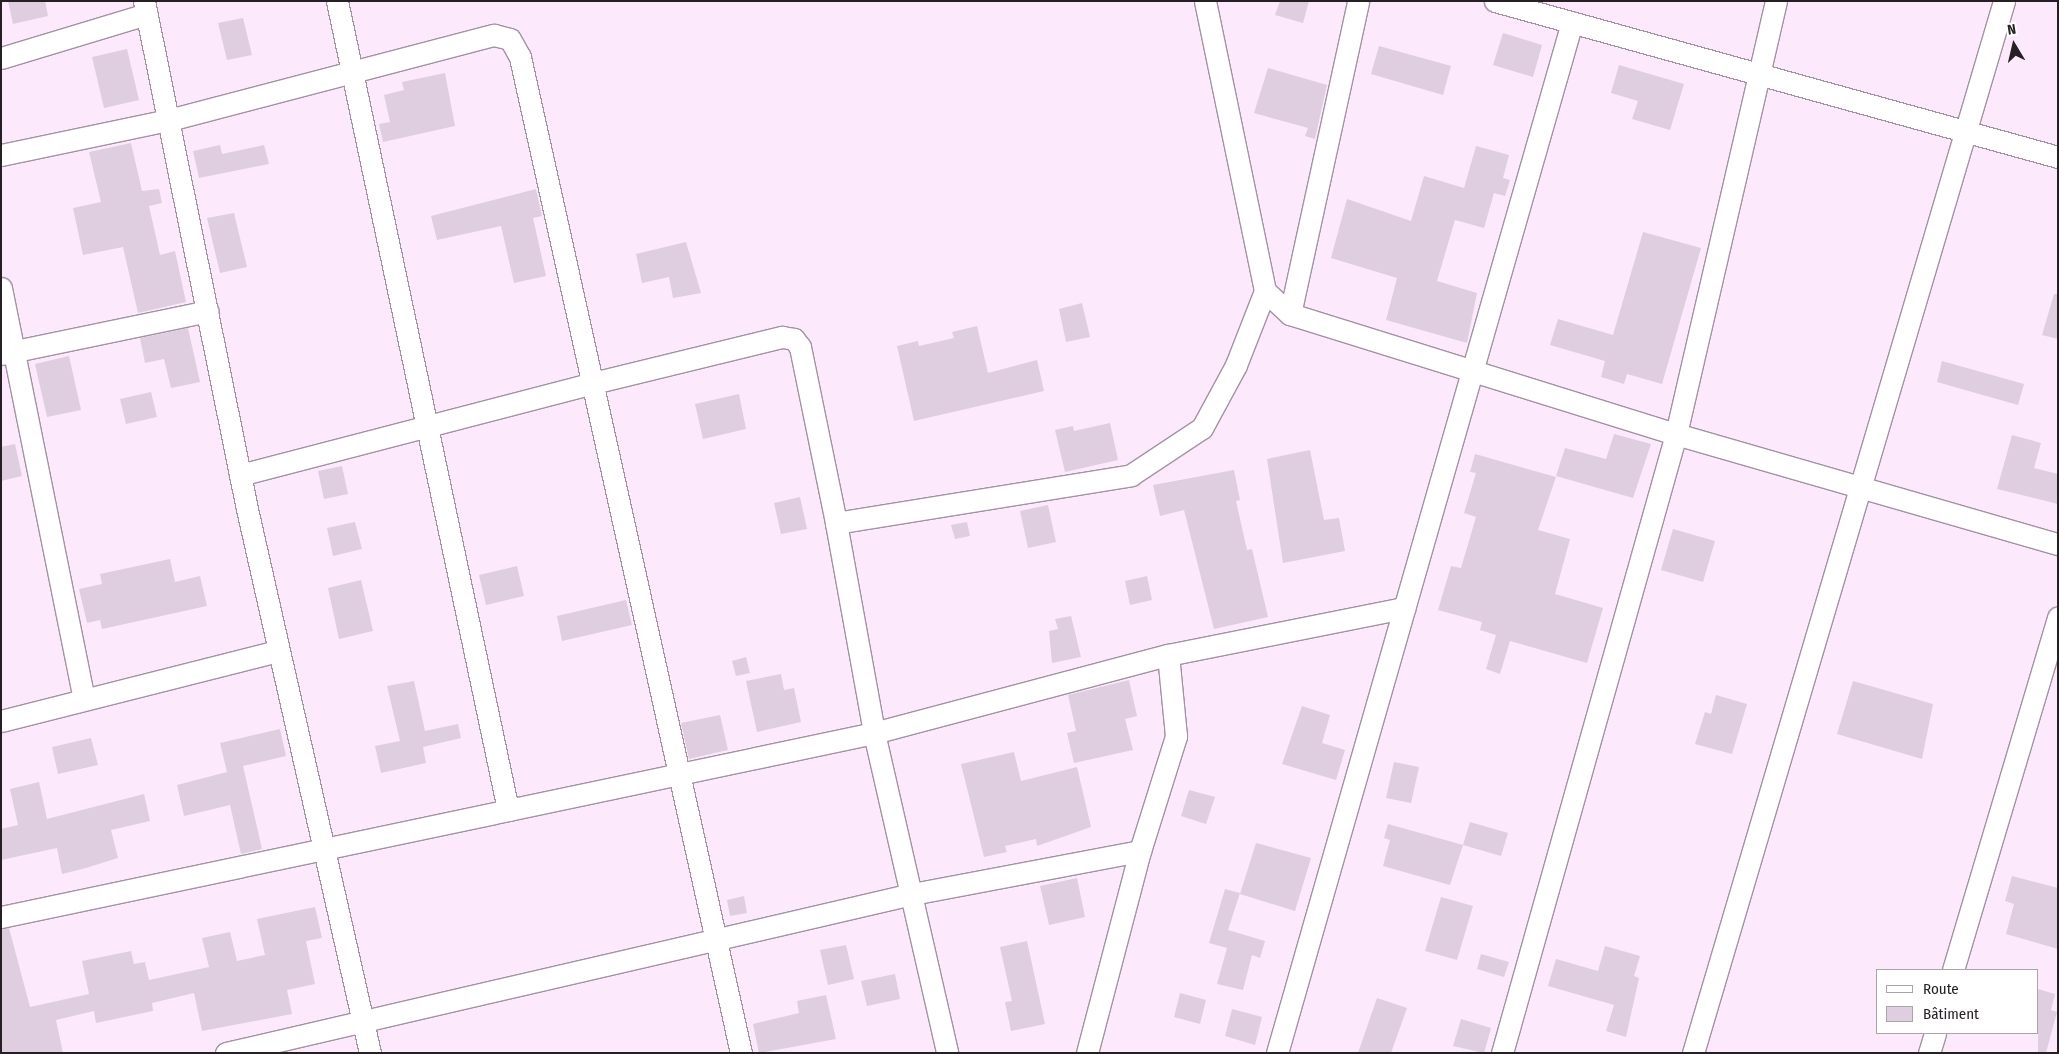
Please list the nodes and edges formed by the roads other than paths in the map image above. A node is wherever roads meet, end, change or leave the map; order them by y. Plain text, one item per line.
1 (337, 1) edge
2 (1205, 1) edge
3 (1358, 1) edge
4 (1495, 1) edge
5 (1776, 1) edge
6 (2004, 1) edge
7 (146, 7) edge
8 (1572, 22) junction
9 (1, 58) edge
10 (353, 72) junction
11 (1760, 74) junction
12 (169, 120) junction
13 (1964, 131) junction
14 (1, 155) edge
15 (2058, 156) edge
16 (1, 288) edge
17 (1265, 291) junction
18 (208, 311) junction
19 (1290, 314) junction
20 (9, 352) edge
21 (1474, 368) junction
22 (593, 383) junction
23 (427, 425) junction
24 (1676, 434) junction
25 (240, 475) junction
26 (1862, 488) junction
27 (836, 523) junction
28 (2058, 544) edge
29 (1404, 608) junction
30 (2058, 617) edge
31 (278, 651) junction
32 (1168, 655) junction
33 (84, 698) junction
34 (1, 721) edge
35 (874, 733) junction
36 (681, 775) junction
37 (508, 810) junction
38 (321, 849) junction
39 (1140, 851) junction
40 (912, 894) junction
41 (1, 917) edge
42 (716, 941) junction
43 (1953, 969) edge
44 (364, 1022) junction
45 (1935, 1034) edge
46 (226, 1053) edge
47 (370, 1053) edge
48 (741, 1053) edge
49 (947, 1053) edge
50 (1087, 1053) edge
51 (1277, 1053) edge
52 (1502, 1053) edge
53 (1693, 1053) edge
54 (1929, 1053) edge

1 - 10 street
2 - 17 street
3 - 19 street
4 - 8 street
5 - 11 street
6 - 13 street
7 - 9 street
7 - 12 street
8 - 11 street
8 - 21 street
10 - 12 street
10 - 22 street
10 - 23 street
11 - 13 street
11 - 24 street
12 - 14 street
12 - 18 street
13 - 15 street
13 - 26 street
16 - 20 street
17 - 19 street
17 - 27 street
18 - 20 street
18 - 25 street
19 - 21 street
20 - 33 street
21 - 24 street
21 - 29 street
22 - 23 street
22 - 27 street
22 - 36 street
23 - 25 street
23 - 37 street
24 - 26 street
24 - 52 street
25 - 31 street
26 - 28 street
26 - 53 street
27 - 35 street
29 - 32 street
29 - 51 street
30 - 43 street
31 - 33 street
31 - 38 street
32 - 35 street
32 - 39 street
33 - 34 street
35 - 36 street
35 - 40 street
36 - 37 street
36 - 42 street
37 - 38 street
38 - 41 street
38 - 44 street
39 - 40 street
39 - 50 street
40 - 42 street
40 - 49 street
42 - 44 street
42 - 48 street
44 - 46 street
44 - 47 street
45 - 54 street

